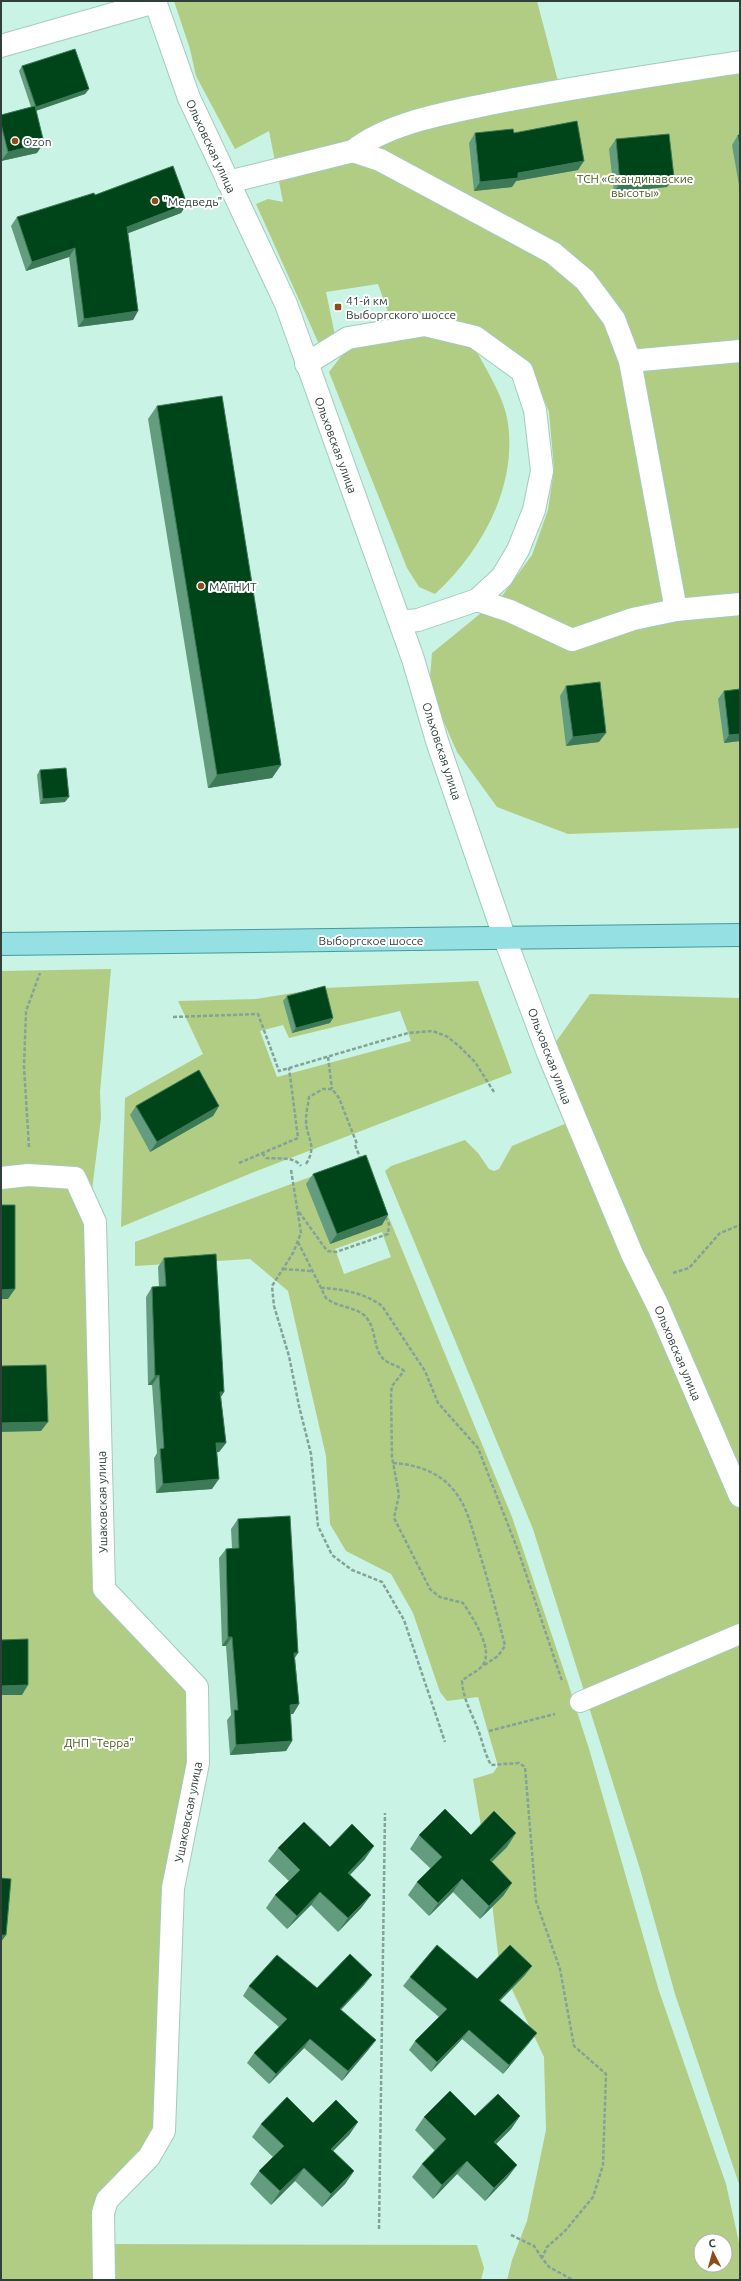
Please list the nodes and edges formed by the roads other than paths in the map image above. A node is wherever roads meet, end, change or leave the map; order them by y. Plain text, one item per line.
1 (155, 2) edge
2 (1, 46) edge
3 (740, 62) edge
4 (353, 151) junction
5 (228, 182) junction
6 (740, 350) edge
7 (630, 361) junction
8 (306, 364) junction
9 (477, 600) junction
10 (740, 604) edge
11 (676, 610) junction
12 (400, 622) junction
13 (740, 935) edge
14 (505, 939) junction
15 (1, 944) edge
16 (1, 1178) edge
17 (740, 1496) edge
18 (740, 1634) edge
19 (580, 1702) dead end
20 (104, 2280) edge

1 - 2 street
1 - 5 street, Ольховская улица
3 - 4 street
4 - 5 street
4 - 7 street
5 - 8 street, Ольховская улица
6 - 7 street
7 - 11 street
8 - 9 street
8 - 12 street, Ольховская улица
9 - 11 street
9 - 12 street
10 - 11 street
12 - 14 street, Ольховская улица
13 - 14 main road, Выборгское шоссе
14 - 15 main road, Выборгское шоссе
14 - 17 street, Ольховская улица
16 - 20 street, Ушаковская улица
18 - 19 lane

